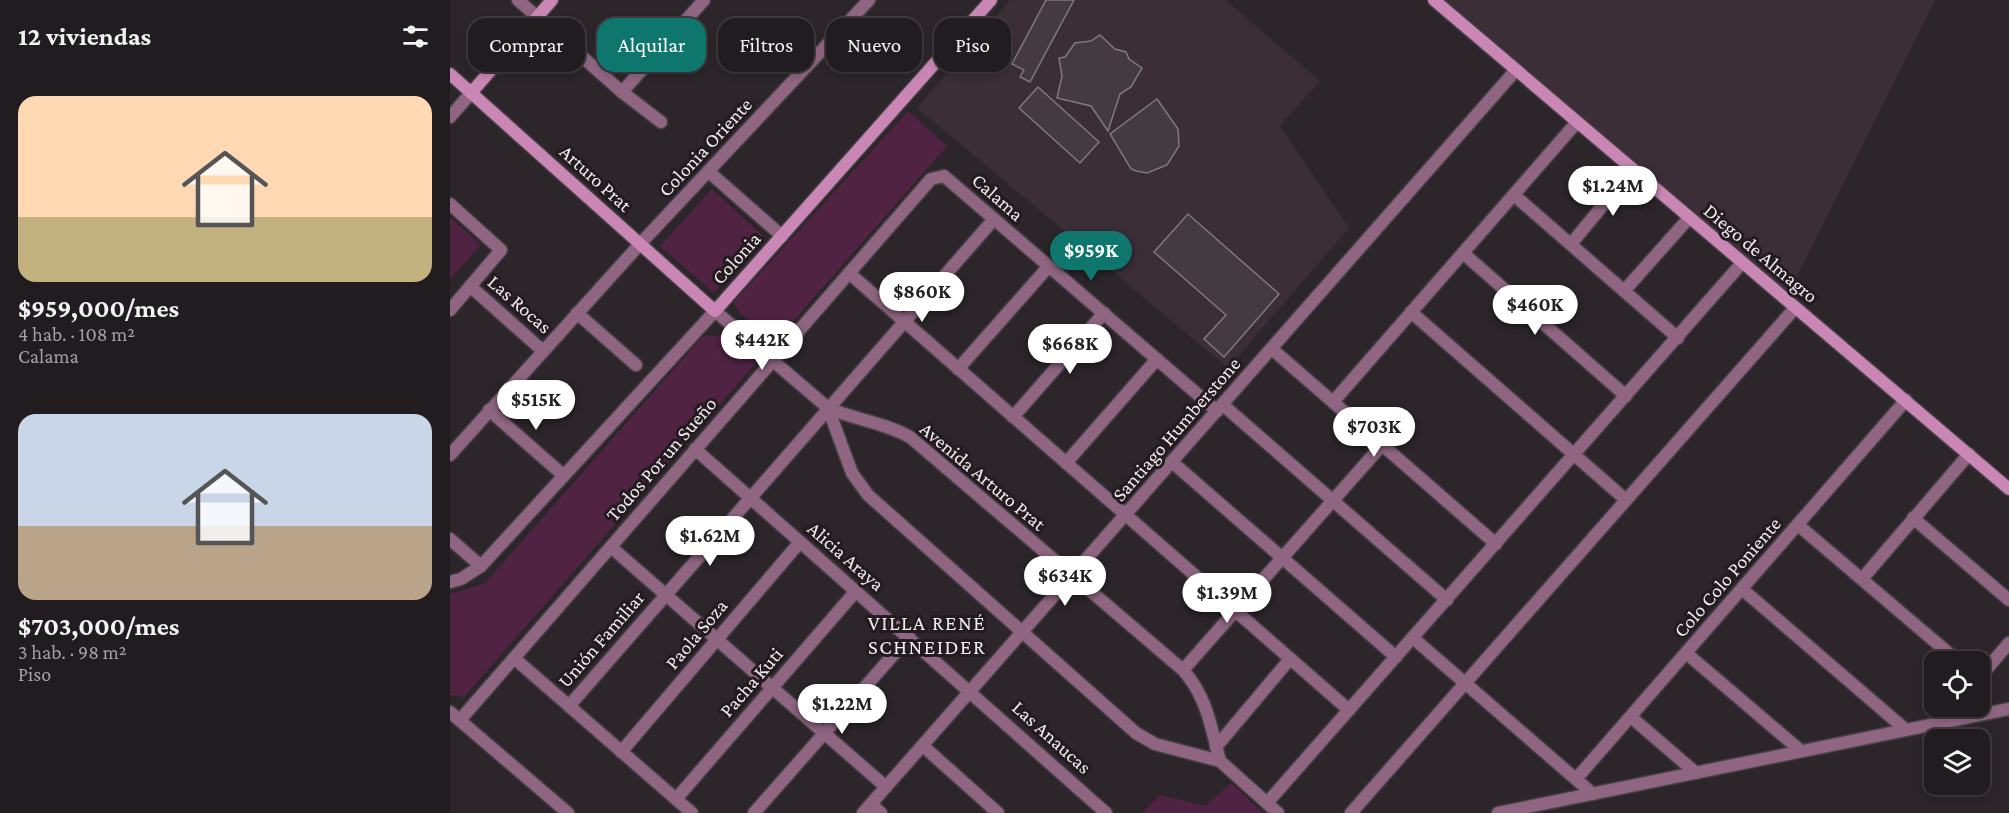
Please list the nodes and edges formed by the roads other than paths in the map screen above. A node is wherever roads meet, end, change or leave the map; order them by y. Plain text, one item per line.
1 (518, 0) edge
2 (552, 0) edge
3 (704, 0) edge
4 (868, 0) edge
5 (991, 0) edge
6 (1434, 0) edge
7 (536, 17) junction
8 (1516, 70) junction
9 (450, 74) edge
10 (622, 92) junction
11 (471, 93) junction
12 (450, 117) edge
13 (661, 122) dead end
14 (1577, 122) junction
15 (1632, 170) junction
16 (709, 172) junction
17 (944, 176) joint
18 (1514, 195) junction
19 (450, 204) edge
20 (1689, 218) junction
21 (994, 219) junction
22 (782, 236) junction
23 (640, 244) junction
24 (1571, 244) junction
25 (1463, 253) junction
26 (1742, 263) junction
27 (1049, 266) junction
28 (849, 273) junction
29 (470, 286) junction
30 (1624, 291) junction
31 (1795, 308) junction
32 (450, 310) edge
33 (715, 311) junction
34 (1411, 312) junction
35 (577, 313) junction
36 (1104, 313) junction
37 (904, 321) junction
38 (1678, 338) junction
39 (1272, 349) junction
40 (543, 351) junction
41 (1157, 359) junction
42 (773, 361) junction
43 (636, 365) dead end
44 (958, 369) junction
45 (1626, 396) junction
46 (1906, 400) junction
47 (1333, 402) junction
48 (828, 408) junction
49 (1220, 408) junction
50 (489, 410) junction
51 (1013, 417) junction
52 (1382, 445) junction
53 (695, 450) junction
54 (1969, 454) junction
55 (450, 455) edge
56 (1574, 455) junction
57 (1172, 462) junction
58 (1065, 463) junction
59 (563, 475) junction
60 (2009, 489) edge
61 (750, 498) junction
62 (1626, 500) junction
63 (1333, 501) junction
64 (1125, 516) junction
65 (1913, 518) junction
66 (1798, 525) junction
67 (450, 539) edge
68 (800, 542) junction
69 (1496, 544) junction
70 (610, 547) junction
71 (1282, 558) junction
72 (481, 566) junction
73 (1071, 577) junction
74 (1862, 579) junction
75 (450, 582) edge
76 (1742, 589) junction
77 (856, 591) junction
78 (666, 595) junction
79 (1447, 600) junction
80 (2009, 600) edge
81 (1235, 611) junction
82 (1022, 633) junction
83 (909, 637) junction
84 (1413, 638) junction
85 (717, 640) junction
86 (2009, 643) edge
87 (1946, 651) edge
88 (1686, 653) junction
89 (1396, 657) junction
90 (514, 658) junction
91 (1290, 659) junction
92 (1990, 665) edge
93 (1183, 670) junction
94 (1465, 683) junction
95 (772, 688) junction
96 (971, 691) junction
97 (569, 706) junction
98 (2009, 709) edge
99 (1349, 710) junction
100 (450, 712) edge
101 (1631, 717) junction
102 (1945, 717) edge
103 (460, 720) junction
104 (1940, 723) junction
105 (1906, 730) junction
106 (824, 733) junction
107 (922, 746) junction
108 (1216, 747) junction
109 (1802, 751) junction
110 (621, 752) junction
111 (1220, 761) junction
112 (1696, 773) junction
113 (1576, 779) junction
114 (886, 787) junction
115 (1593, 794) junction
116 (676, 799) junction
117 (1267, 803) junction
118 (867, 809) edge
119 (568, 813) edge
120 (692, 813) edge
121 (754, 813) edge
122 (881, 813) edge
123 (998, 813) edge
124 (1106, 813) edge
125 (1278, 813) edge
126 (1351, 813) edge
127 (1498, 813) edge

1 - 7 street
2 - 7 street
3 - 10 street
4 - 16 street, Colonia Oriente
5 - 22 street, Colonia
6 - 8 street, Diego de Almagro
7 - 10 street
7 - 11 street
8 - 14 street, Diego de Almagro
8 - 39 street, Santiago Humberstone
9 - 11 street, Arturo Prat
10 - 13 street
11 - 12 street
11 - 23 street, Arturo Prat
14 - 15 street, Diego de Almagro
14 - 18 street
15 - 20 street, Diego de Almagro
15 - 24 street
16 - 22 street
16 - 23 street, Colonia Oriente
17 - 21 street, Calama
17 - 28 street, Todos Por un Sueño
18 - 24 street
18 - 25 street
19 - 29 street
20 - 26 street, Diego de Almagro
20 - 30 street
21 - 27 street, Calama
21 - 37 street, Unión Familiar
22 - 33 street, Colonia
23 - 33 street, Arturo Prat
23 - 35 street, Colonia Oriente
24 - 30 street
25 - 34 street
25 - 45 street
26 - 31 street, Diego de Almagro
26 - 38 street
27 - 36 street, Calama
27 - 44 street
28 - 37 street
28 - 42 street, Todos Por un Sueño
29 - 32 street
29 - 40 street, Las Rocas
30 - 38 street
31 - 46 street, Diego de Almagro
31 - 62 street
33 - 42 street, Avenida Arturo Prat
33 - 59 street, Colonia
34 - 47 street
34 - 56 street
35 - 40 street, Colonia Oriente
35 - 43 street
36 - 41 street, Calama
36 - 51 street
37 - 44 street
37 - 48 street, Unión Familiar
38 - 45 street
39 - 47 street
39 - 49 street, Santiago Humberstone
40 - 50 street, Colonia Oriente
41 - 49 street, Calama
41 - 58 street
42 - 48 street, Avenida Arturo Prat
42 - 53 street, Todos Por un Sueño
44 - 51 street
45 - 56 street
46 - 54 street, Diego de Almagro
46 - 66 street, Colo Colo Poniente
47 - 52 street
48 - 61 street, Unión Familiar
48 - 73 street, Avenida Arturo Prat
48 - 82 street, Avenida Arturo Prat
49 - 57 street, Santiago Humberstone
49 - 63 street, Calama
50 - 55 street, Colonia Oriente
50 - 59 street
51 - 58 street
52 - 63 street
52 - 69 street
53 - 61 street, Alicia Araya
53 - 70 street, Todos Por un Sueño
54 - 60 street, Diego de Almagro
54 - 65 street
56 - 62 street
56 - 69 street
57 - 64 street, Santiago Humberstone
57 - 71 street
58 - 64 street
59 - 72 street, Colonia
61 - 68 street, Alicia Araya
61 - 78 street, Unión Familiar
62 - 94 street
63 - 71 street
63 - 79 street, Calama
64 - 73 street, Santiago Humberstone
64 - 81 street
65 - 74 street
65 - 80 street
66 - 74 street
66 - 76 street, Colo Colo Poniente
67 - 72 street
68 - 77 street, Alicia Araya
68 - 85 street, Paola Soza
69 - 79 street
70 - 78 street
70 - 90 street, Todos Por un Sueño
71 - 81 street
71 - 89 street
72 - 75 street, Colonia
73 - 82 street, Santiago Humberstone
73 - 93 street, Avenida Arturo Prat
74 - 87 street
76 - 88 street, Colo Colo Poniente
76 - 105 street
77 - 83 street, Alicia Araya
77 - 95 street, Pacha Kuti
78 - 85 street
78 - 97 street, Unión Familiar
79 - 84 street
81 - 91 street
81 - 93 street
82 - 96 street, Santiago Humberstone
82 - 111 street, Avenida Arturo Prat
83 - 96 street, Alicia Araya
83 - 106 street
84 - 89 street
84 - 94 street
85 - 95 street
85 - 110 street, Paola Soza
86 - 92 street
88 - 101 street, Colo Colo Poniente
88 - 109 street
89 - 99 street
90 - 97 street
90 - 103 street, Todos Por un Sueño
91 - 99 street
91 - 108 street
93 - 108 street, Avenida Arturo Prat
94 - 113 street
94 - 126 street
95 - 106 street
95 - 116 street, Pacha Kuti
96 - 107 street, Santiago Humberstone
96 - 124 street, Las Anaucas
97 - 110 street
98 - 104 street
99 - 117 street
100 - 103 street
101 - 112 street
101 - 113 street, Colo Colo Poniente
102 - 104 street
103 - 119 street
104 - 105 street
105 - 109 street
106 - 114 street
106 - 121 street
107 - 114 street, Santiago Humberstone
107 - 123 street
108 - 111 street, Avenida Arturo Prat
109 - 112 street
110 - 116 street
111 - 117 street, Avenida Arturo Prat
112 - 115 street
113 - 115 street
114 - 118 street, Santiago Humberstone
115 - 127 street
116 - 120 street
117 - 125 street, Avenida Arturo Prat
118 - 122 street

